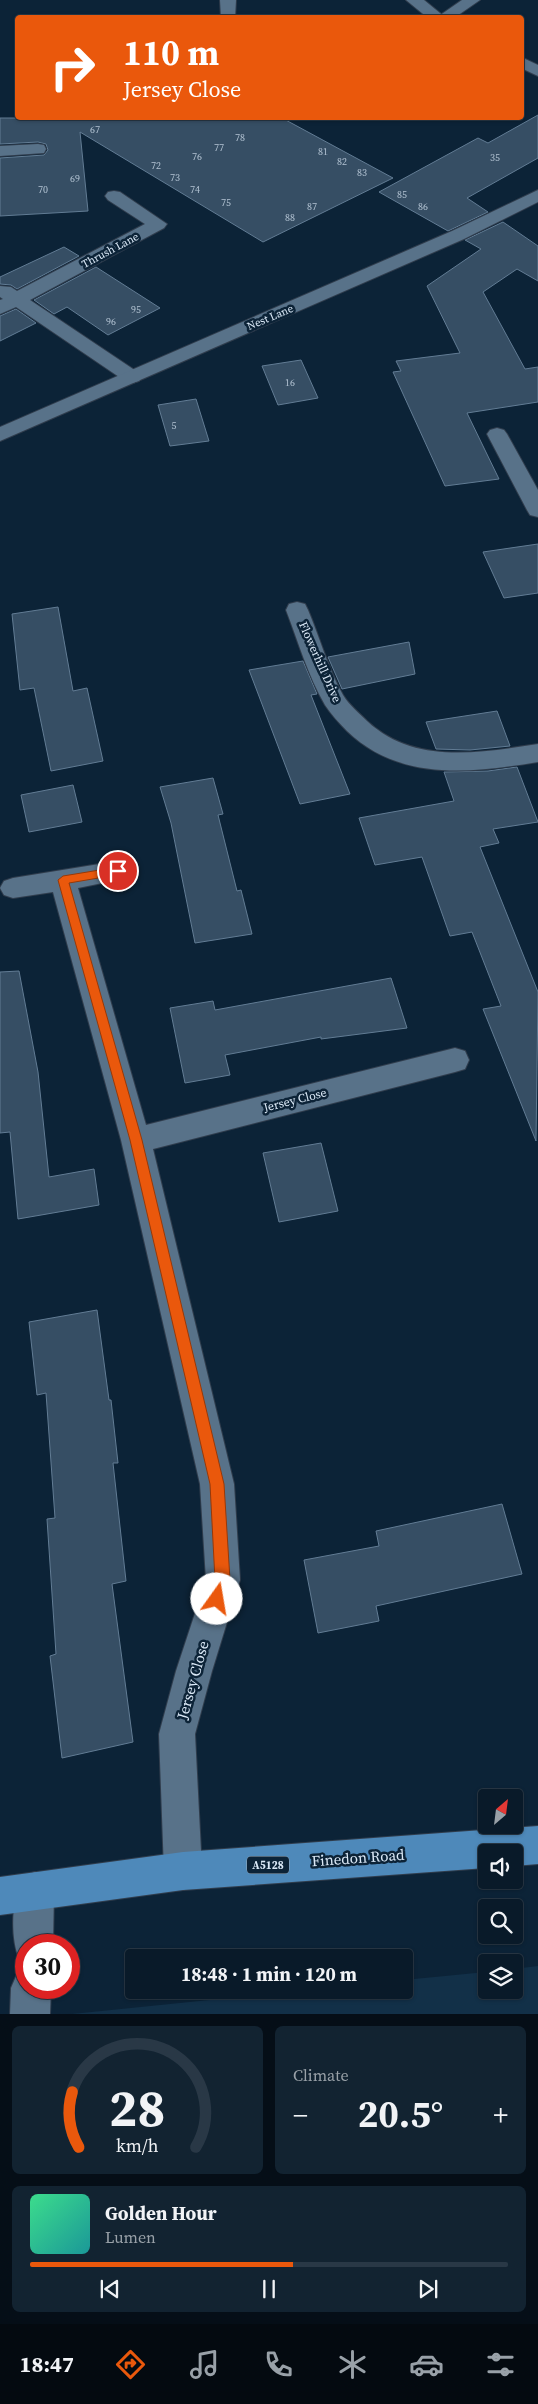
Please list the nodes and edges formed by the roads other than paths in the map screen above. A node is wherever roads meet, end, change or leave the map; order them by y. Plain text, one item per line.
1 (228, 0) edge
2 (414, 0) edge
3 (472, 0) edge
4 (228, 15) edge
5 (436, 15) edge
6 (446, 15) edge
7 (524, 63) edge
8 (538, 70) edge
9 (38, 149) dead end
10 (0, 151) edge
11 (538, 195) edge
12 (114, 196) dead end
13 (0, 288) edge
14 (8, 304) edge
15 (132, 377) junction
16 (497, 434) dead end
17 (0, 435) edge
18 (531, 484) edge
19 (538, 510) edge
20 (298, 610) dead end
21 (538, 753) edge
22 (118, 871) dead end
23 (63, 880) junction
24 (13, 888) dead end
25 (455, 1060) dead end
26 (136, 1140) junction
27 (538, 1845) edge
28 (183, 1871) junction
29 (18, 1893) edge
30 (30, 1934) edge
31 (31, 1999) edge
32 (30, 2014) edge

1 - 4 street
2 - 5 street
3 - 6 street
7 - 8 street
9 - 10 street
11 - 15 street, Nest Lane
12 - 14 street, Thrush Lane
13 - 14 street
14 - 15 street
15 - 17 street, Nest Lane
16 - 18 street
18 - 19 street
20 - 21 street, Flowerhill Drive
22 - 23 street
23 - 24 street
23 - 26 street, Jersey Close
25 - 26 street, Jersey Close
26 - 28 street, Jersey Close
27 - 28 main road, Finedon Road / A5128
28 - 29 main road, Finedon Road / A5128
29 - 30 street
31 - 32 street

